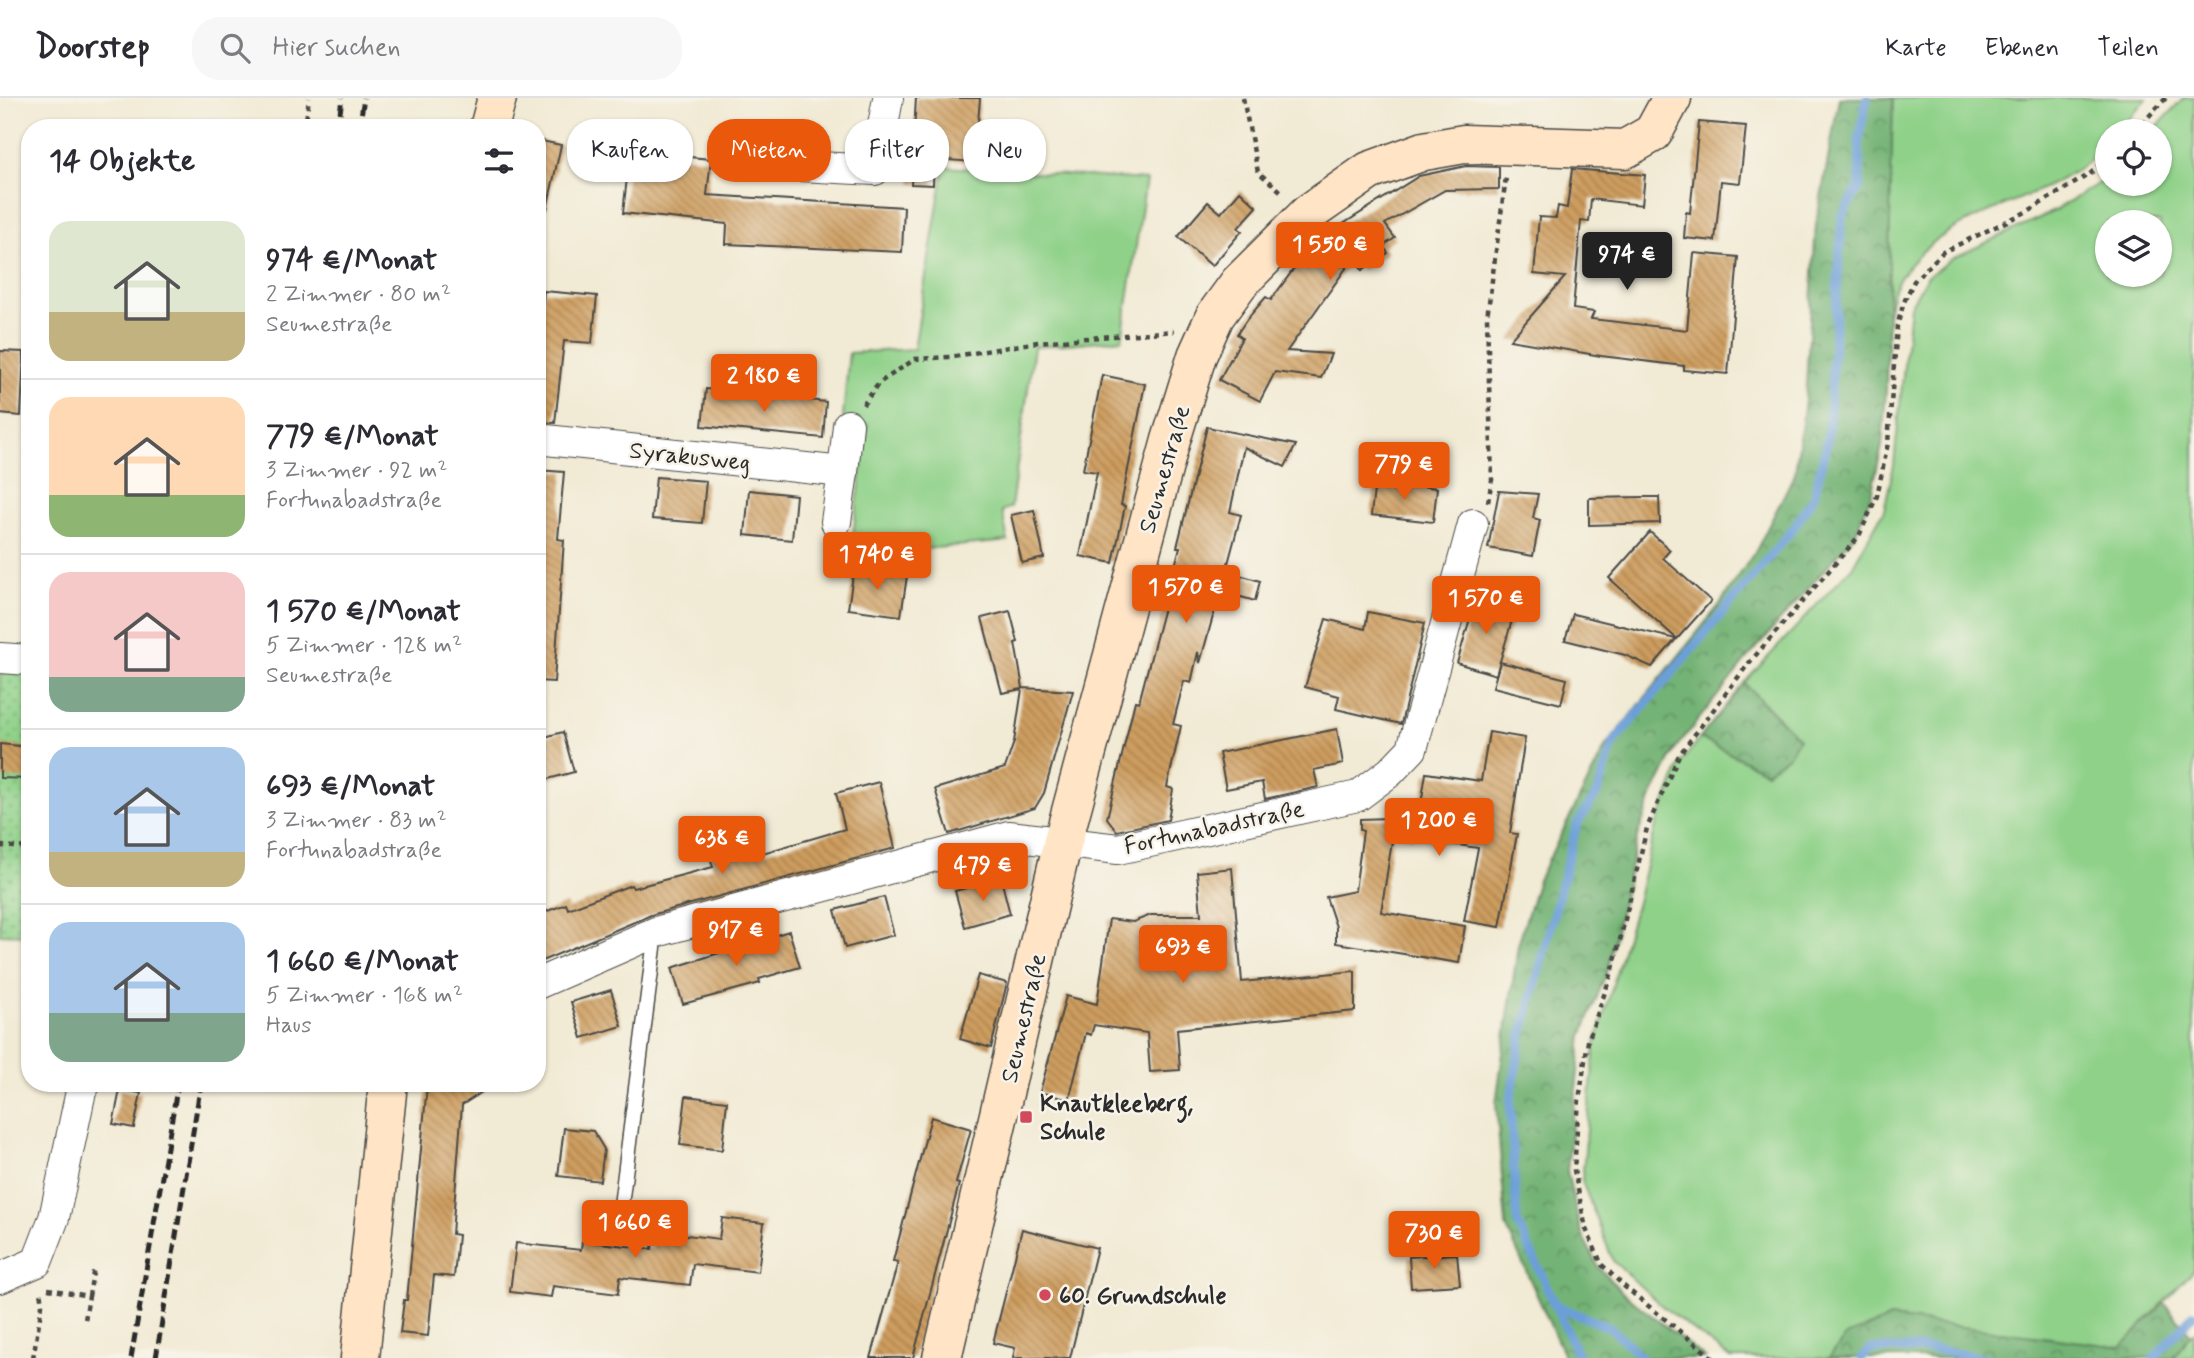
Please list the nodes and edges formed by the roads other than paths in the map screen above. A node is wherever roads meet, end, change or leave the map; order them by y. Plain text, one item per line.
1 (497, 98) edge
2 (888, 98) edge
3 (1672, 98) edge
4 (491, 119) edge
5 (831, 168) edge
6 (848, 425) road end
7 (546, 440) edge
8 (843, 472) junction
9 (836, 522) dead end
10 (1473, 524) road end
11 (0, 658) edge
12 (21, 659) edge
13 (1063, 841) junction
14 (656, 932) junction
15 (546, 980) edge
16 (81, 1092) edge
17 (387, 1092) edge
18 (621, 1205) dead end
19 (0, 1278) edge
20 (360, 1358) edge
21 (942, 1358) edge

1 - 4 street
2 - 5 street
3 - 13 street, Seumestraße
6 - 8 street
7 - 8 street, Syrakusweg
8 - 9 street
10 - 13 street, Fortunabadstraße
11 - 12 street
13 - 14 street, Fortunabadstraße
13 - 21 street, Seumestraße
14 - 15 street, Fortunabadstraße
14 - 18 lane
16 - 19 street
17 - 20 street

